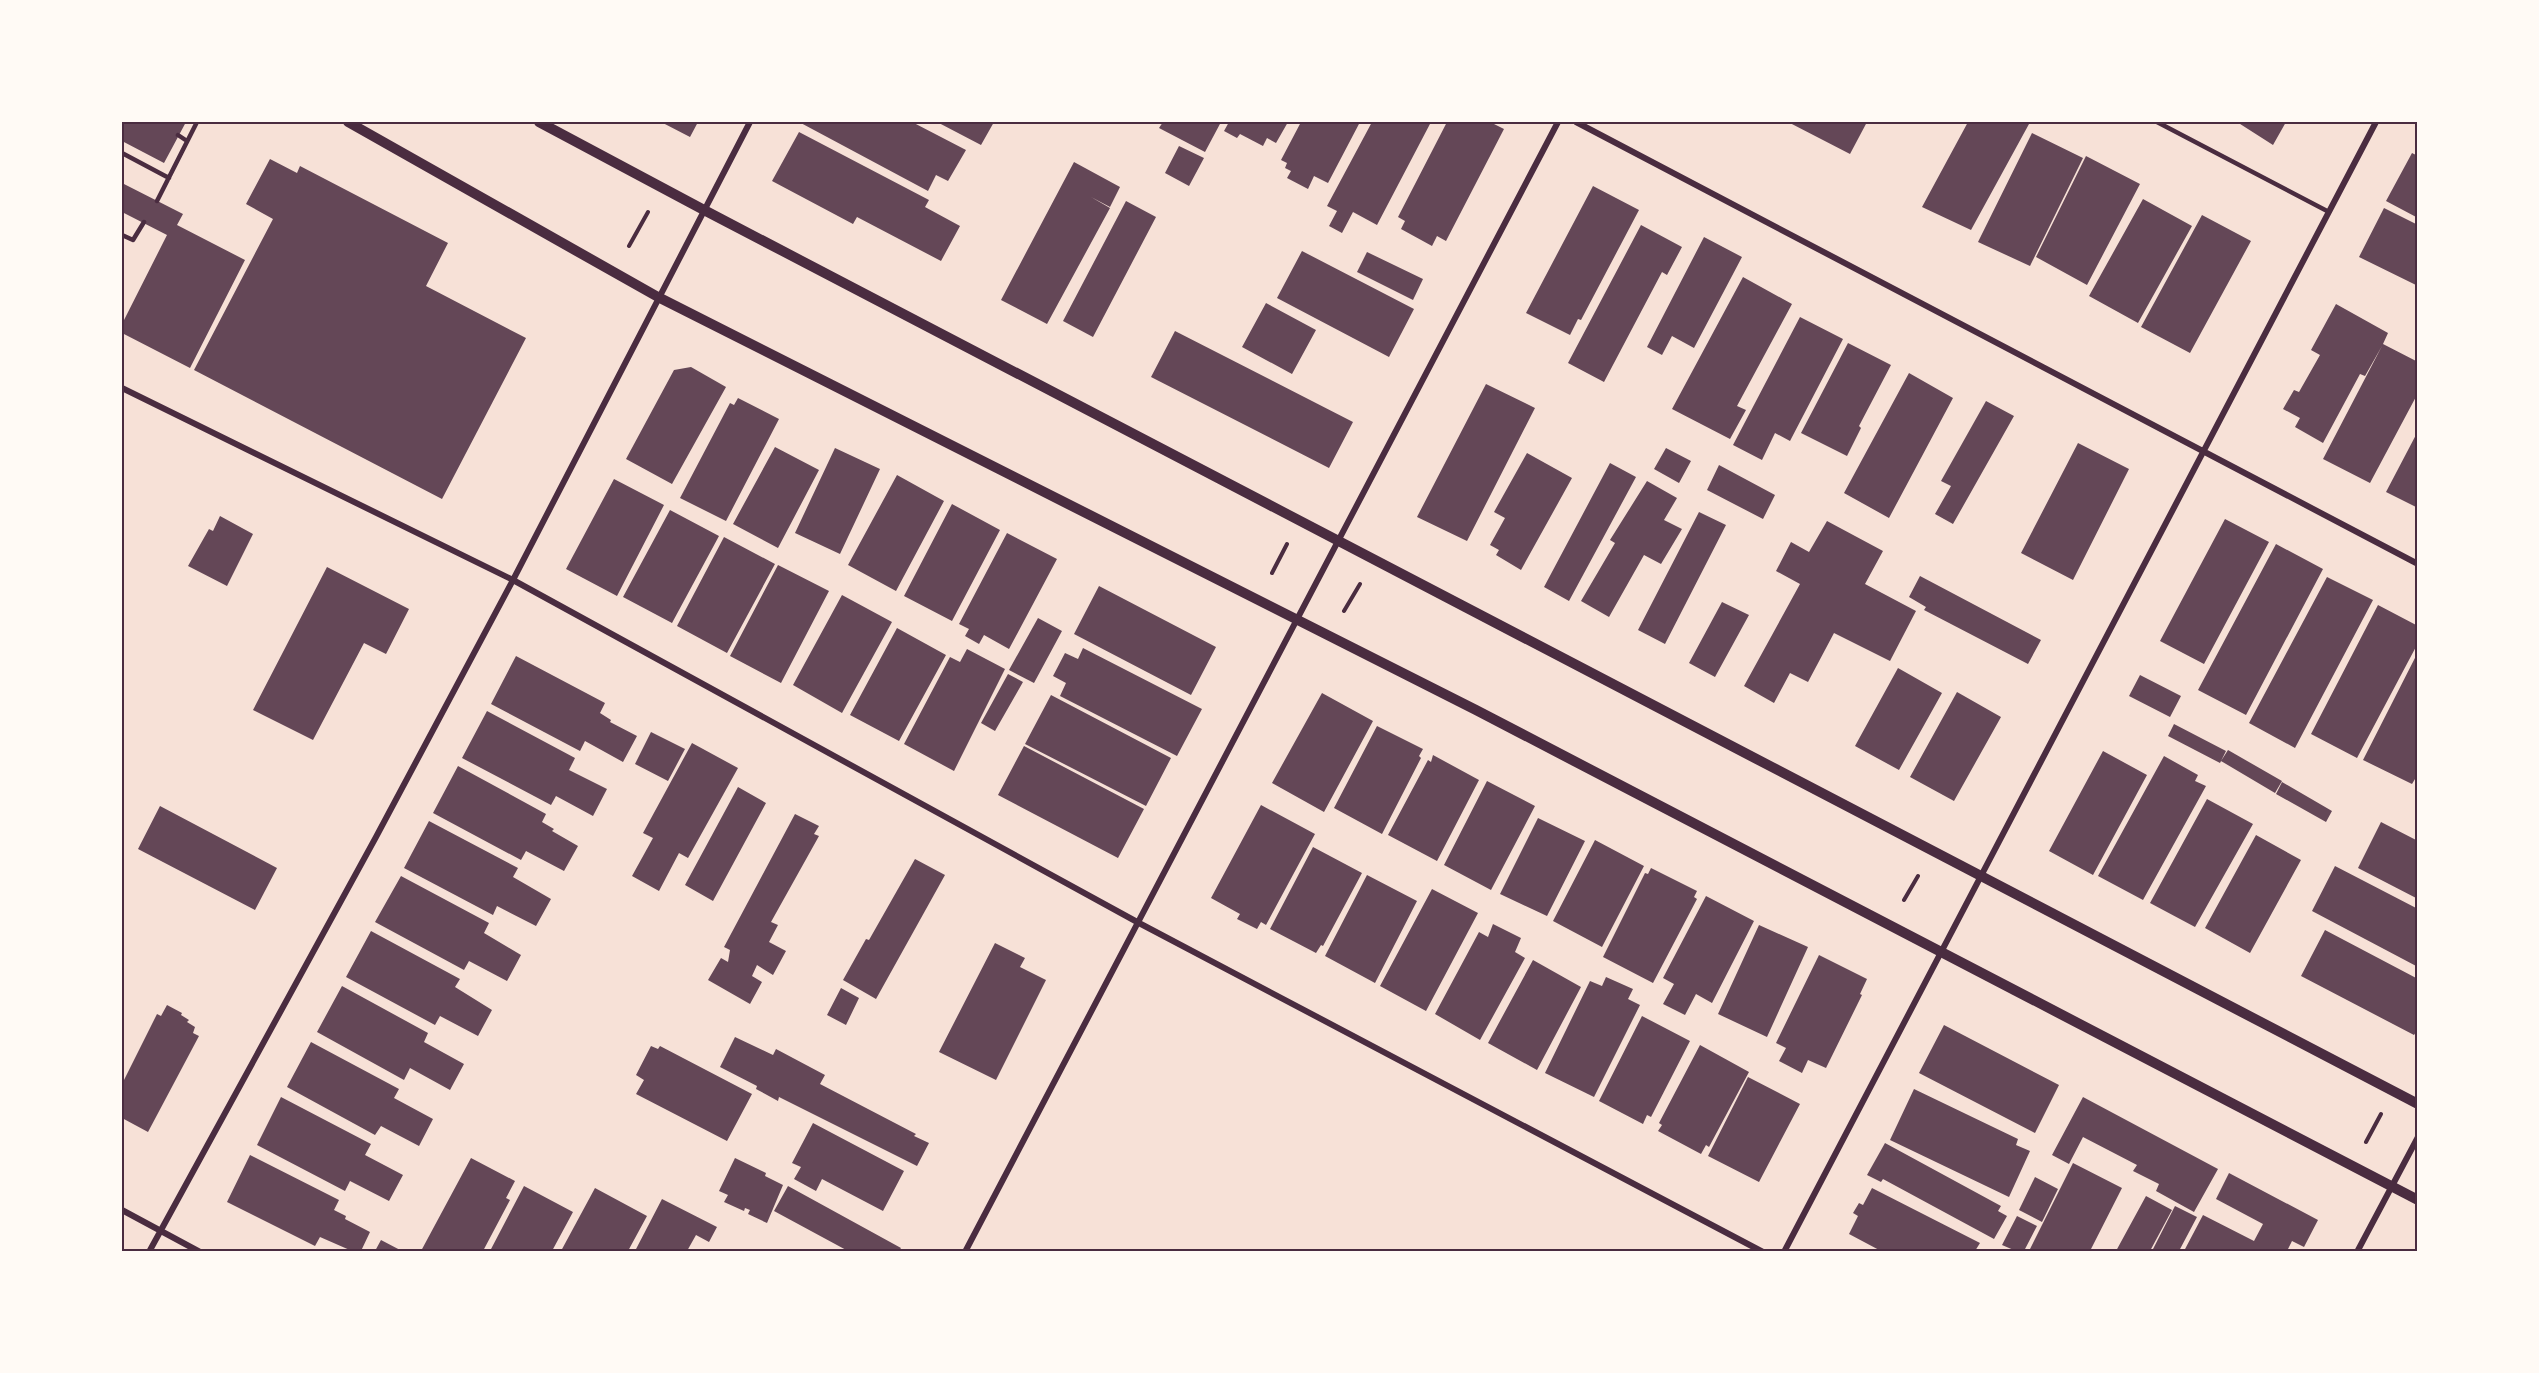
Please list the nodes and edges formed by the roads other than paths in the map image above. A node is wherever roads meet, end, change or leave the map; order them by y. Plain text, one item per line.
1 (197, 122) edge
2 (348, 122) edge
3 (539, 122) edge
4 (750, 122) edge
5 (1558, 122) edge
6 (1576, 122) edge
7 (2157, 122) edge
8 (2376, 122) edge
9 (178, 135) dead end
10 (187, 141) junction
11 (122, 153) edge
12 (169, 178) junction
13 (157, 201) dead end
14 (704, 210) junction
15 (2329, 212) junction
16 (144, 222) dead end
17 (122, 235) edge
18 (658, 297) junction
19 (122, 388) edge
20 (2203, 451) junction
21 (1339, 541) junction
22 (2418, 564) edge
23 (513, 580) junction
24 (1298, 621) junction
25 (1980, 876) junction
26 (1139, 923) junction
27 (1940, 951) junction
28 (2418, 1104) edge
29 (2418, 1137) edge
30 (2391, 1187) junction
31 (2418, 1200) edge
32 (122, 1209) edge
33 (160, 1231) junction
34 (149, 1251) edge
35 (200, 1251) edge
36 (965, 1251) edge
37 (1763, 1251) edge
38 (1784, 1251) edge
39 (2357, 1251) edge

1 - 10 lane
2 - 18 street
3 - 14 street
4 - 14 street
5 - 21 street
6 - 20 street
7 - 15 lane
8 - 15 street
9 - 10 lane
10 - 12 lane
11 - 12 lane
12 - 13 lane
14 - 18 street
14 - 21 street
15 - 20 street
16 - 17 lane
18 - 23 street
18 - 24 street
19 - 23 street
20 - 22 street
20 - 25 street
21 - 24 street
21 - 25 street
23 - 26 street
23 - 33 street
24 - 26 street
24 - 27 street
25 - 27 street
25 - 28 street
26 - 36 street
26 - 37 street
27 - 30 street
27 - 38 street
29 - 30 street
30 - 31 street
30 - 39 street
32 - 33 street
33 - 34 street
33 - 35 street

